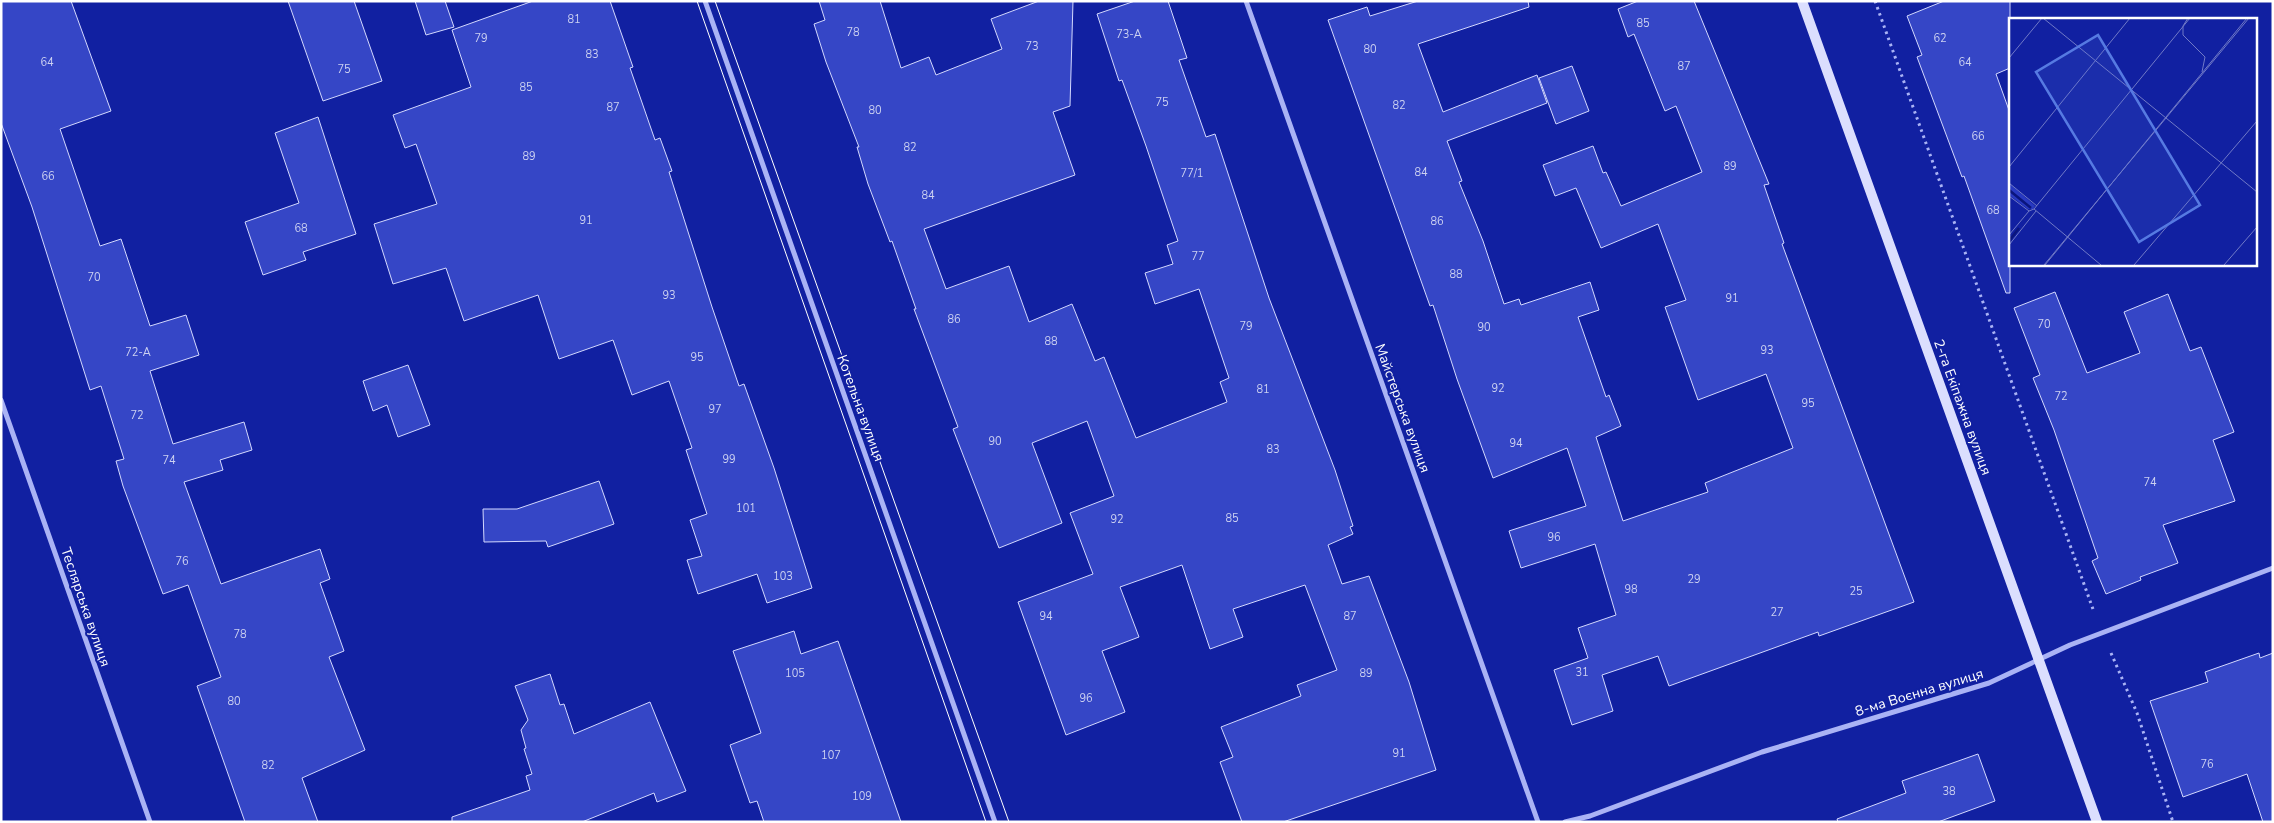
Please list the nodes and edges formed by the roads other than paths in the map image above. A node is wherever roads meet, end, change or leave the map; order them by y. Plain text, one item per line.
1 (705, 1) edge
2 (1246, 1) edge
3 (1802, 1) edge
4 (1, 400) edge
5 (2273, 568) edge
6 (2039, 660) junction
7 (150, 822) edge
8 (995, 822) edge
9 (1538, 822) edge
10 (1565, 822) edge
11 (2098, 822) edge

1 - 8 street, Котельна вулиця
2 - 9 street, Майстерська вулиця
3 - 6 street, 2-га Екіпажна вулиця
4 - 7 street, Теслярська вулиця
5 - 6 street, 8-ма Воєнна вулиця
6 - 10 street, 8-ма Воєнна вулиця
6 - 11 street, 2-га Екіпажна вулиця

